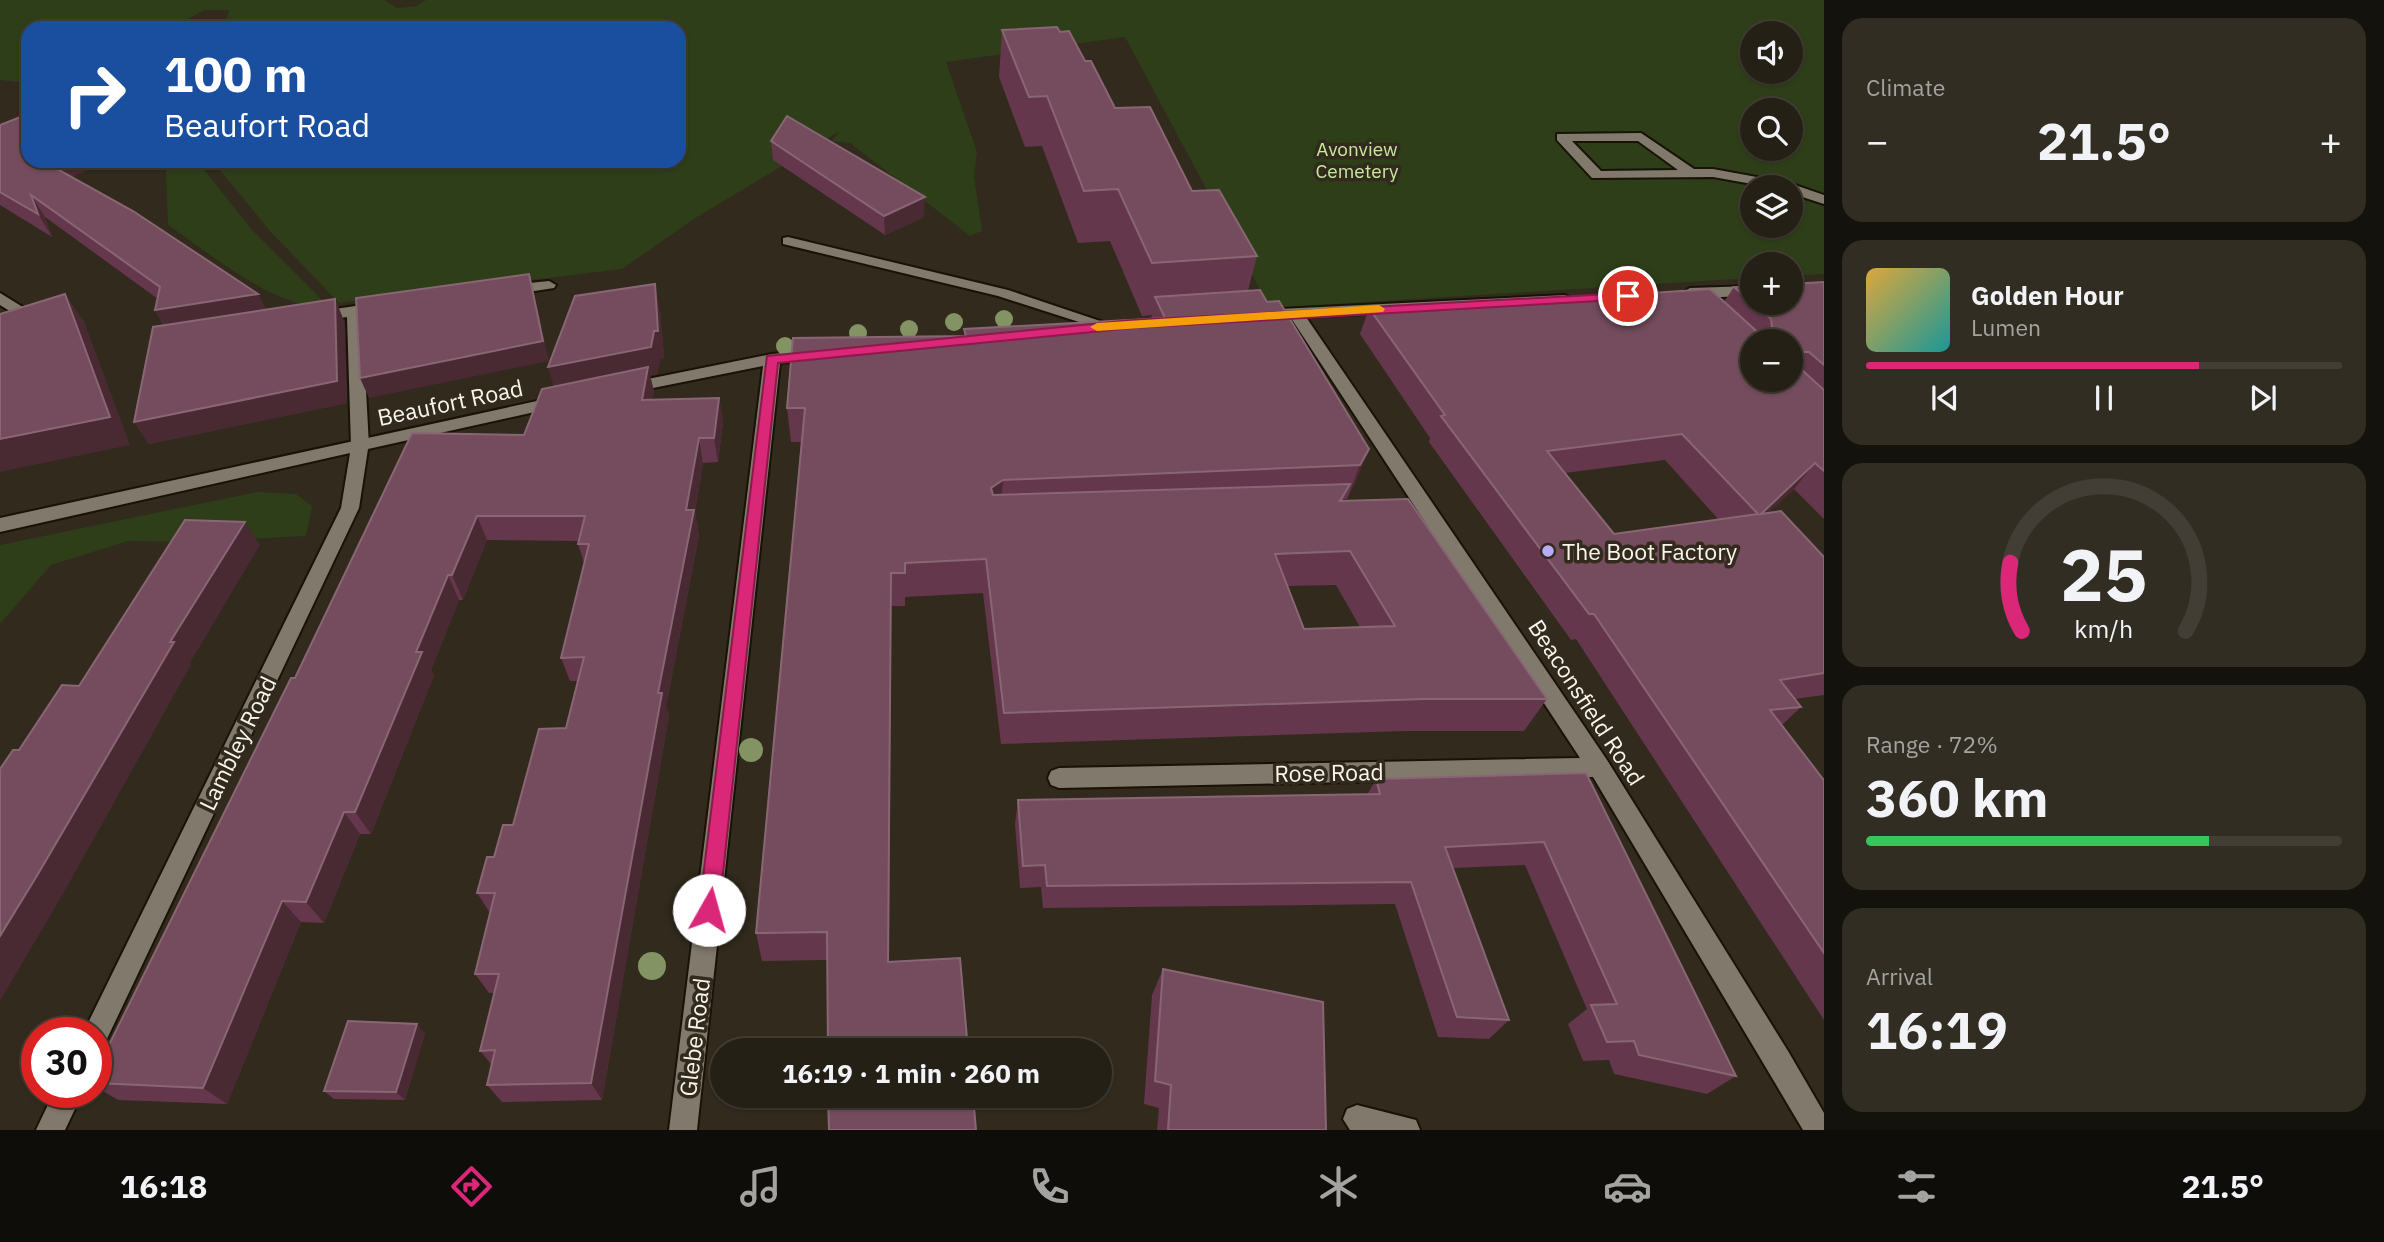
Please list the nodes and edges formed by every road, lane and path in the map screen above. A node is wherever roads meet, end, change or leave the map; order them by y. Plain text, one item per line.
1 (1691, 173) junction
2 (1740, 178) edge
3 (1803, 193) edge
4 (1824, 200) edge
5 (788, 242) dead end
6 (549, 285) dead end
7 (1740, 291) edge
8 (497, 292) edge
9 (0, 298) edge
10 (1587, 298) edge
11 (393, 306) edge
12 (354, 311) junction
13 (1703, 311) edge
14 (21, 313) edge
15 (1296, 313) junction
16 (1237, 317) edge
17 (301, 320) edge
18 (1069, 330) edge
19 (827, 354) edge
20 (772, 359) junction
21 (610, 391) edge
22 (583, 397) edge
23 (360, 446) junction
24 (1425, 505) junction
25 (1398, 506) edge
26 (0, 525) edge
27 (1599, 766) junction
28 (1059, 778) dead end
29 (104, 1017) edge
30 (60, 1108) edge
31 (1357, 1119) dead end
32 (50, 1130) edge
33 (683, 1130) edge
34 (1406, 1130) edge
35 (1818, 1130) edge

1 - 1 street
1 - 2 street
3 - 4 street
5 - 18 street
6 - 8 street
7 - 13 street
9 - 14 street
10 - 15 street
11 - 12 street
12 - 17 street
12 - 23 street, Lambley Road
15 - 16 street
15 - 24 street, Beaconsfield Road
19 - 20 street
20 - 21 street
20 - 33 street, Glebe Road
22 - 23 street, Beaufort Road
23 - 26 street, Beaufort Road
23 - 29 street, Lambley Road
24 - 25 street
24 - 27 street, Beaconsfield Road
27 - 28 street, Rose Road
27 - 35 street, Beaconsfield Road
30 - 32 street
31 - 34 street

